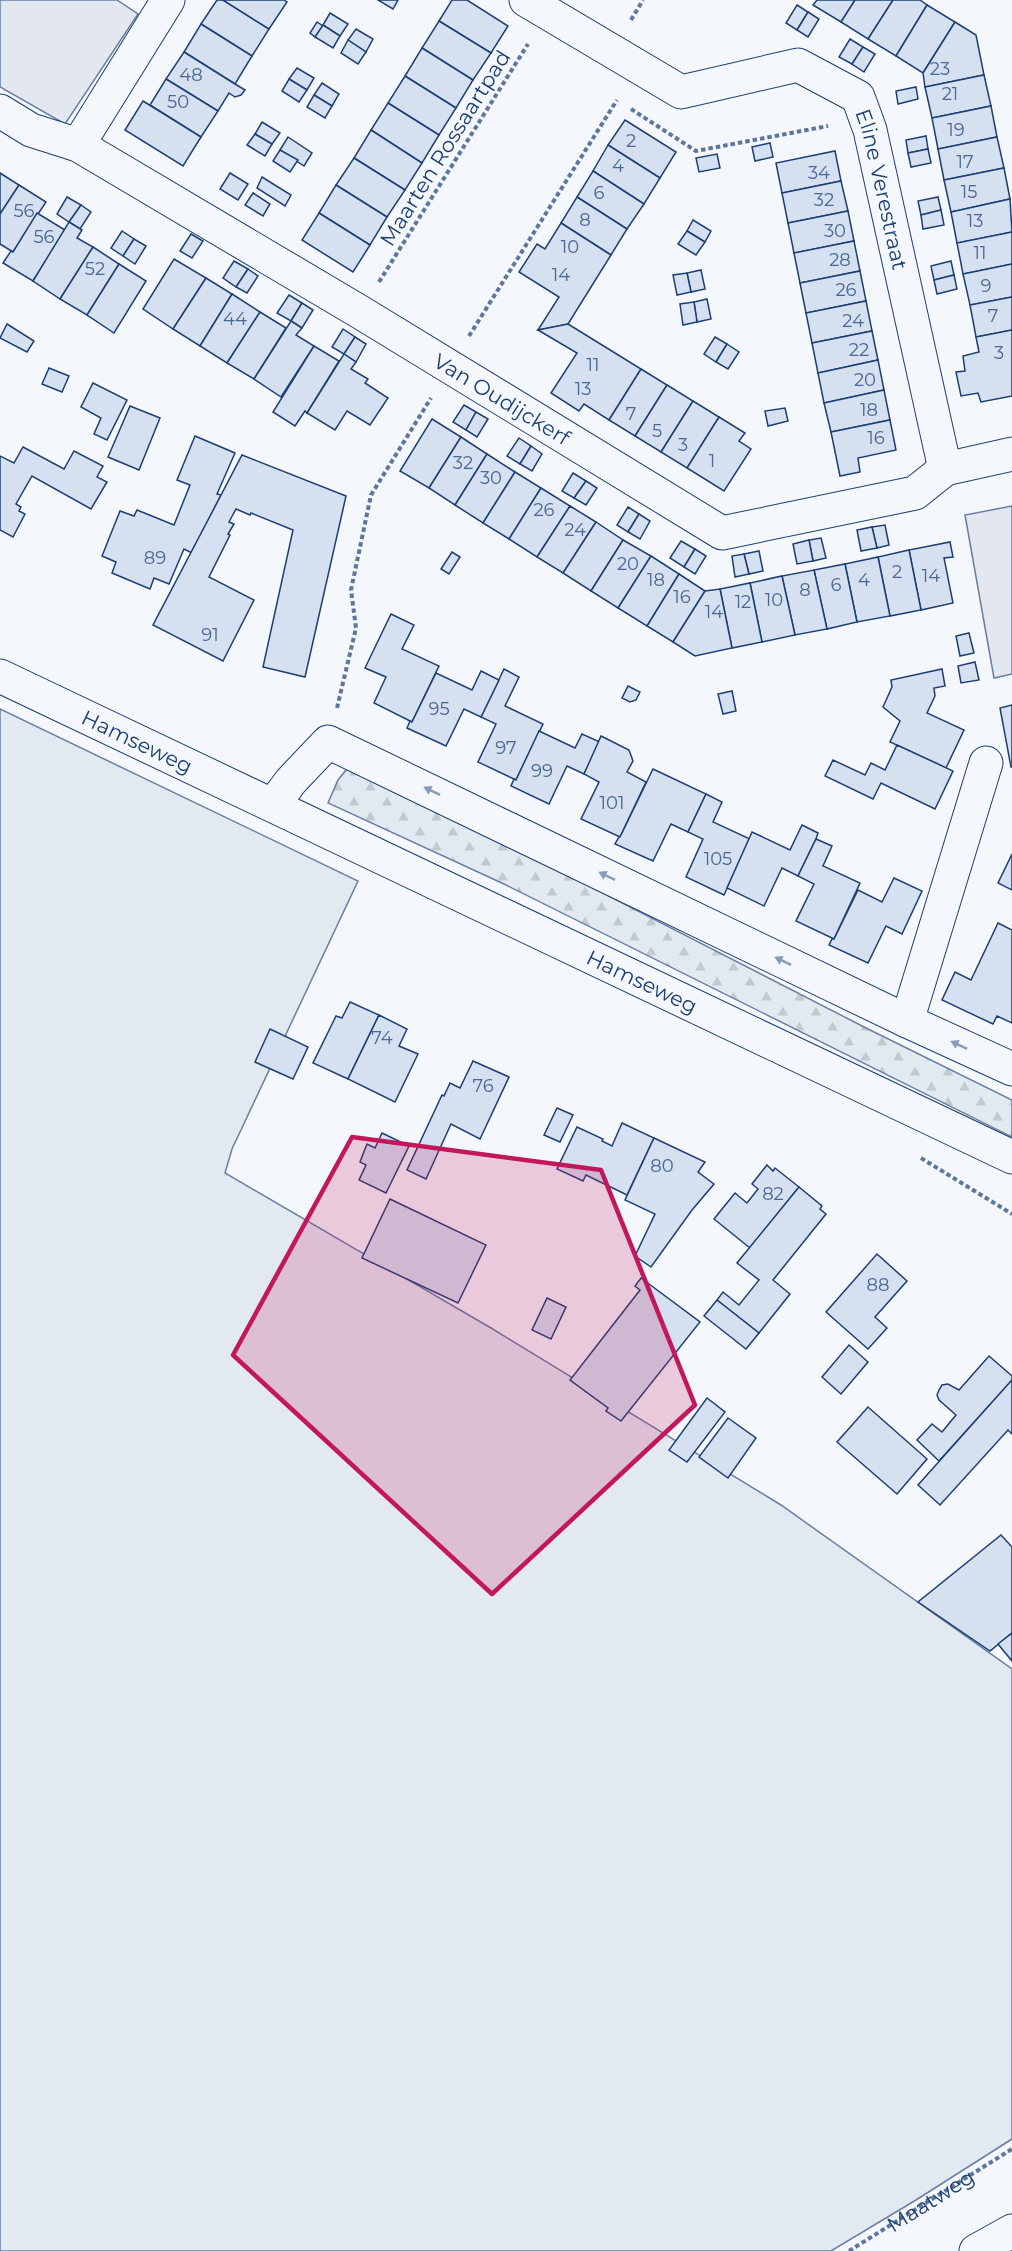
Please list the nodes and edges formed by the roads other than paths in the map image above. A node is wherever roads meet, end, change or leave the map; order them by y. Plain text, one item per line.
1 (168, 0) edge
2 (536, 6) edge
3 (0, 111) edge
4 (78, 145) junction
5 (1012, 454) edge
6 (945, 469) junction
7 (0, 676) edge
8 (986, 763) dead end
9 (282, 793) junction
10 (907, 1021) junction
11 (1012, 1070) edge
12 (1012, 1157) edge
13 (1012, 2231) edge
14 (975, 2251) edge

1 - 4 street
2 - 6 street, Eline Verestraat
3 - 4 street
4 - 6 street, Van Oudijckerf
5 - 6 street
7 - 9 street, Hamseweg
8 - 10 street
10 -> 9 street
9 - 12 street, Hamseweg
11 -> 10 street
13 - 14 street

